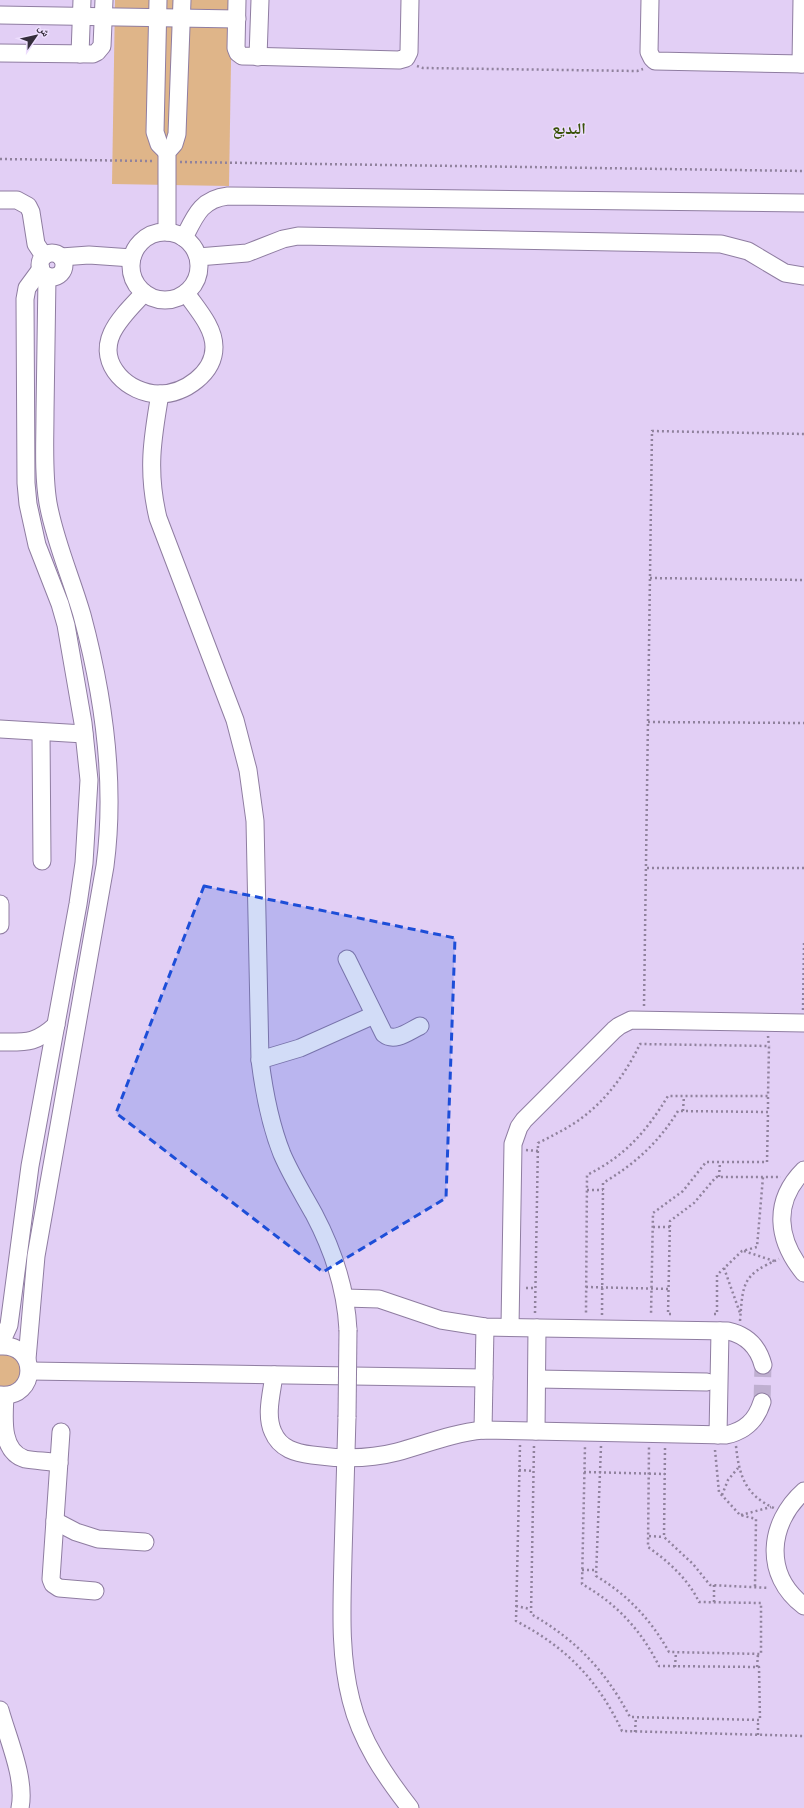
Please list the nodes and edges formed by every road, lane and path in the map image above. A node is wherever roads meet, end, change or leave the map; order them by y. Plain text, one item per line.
1 (104, 0) edge
2 (158, 0) edge
3 (182, 0) edge
4 (237, 0) edge
5 (260, 0) edge
6 (410, 0) edge
7 (650, 0) edge
8 (802, 0) edge
9 (82, 8) edge
10 (0, 16) edge
11 (103, 17) junction
12 (158, 18) junction
13 (181, 18) junction
14 (237, 19) junction
15 (0, 52) edge
16 (80, 54) junction
17 (258, 56) junction
18 (406, 58) junction
19 (655, 60) junction
20 (802, 64) edge
21 (167, 157) junction
22 (0, 159) edge
23 (804, 171) edge
24 (0, 200) edge
25 (804, 203) edge
26 (167, 232) junction
27 (184, 238) junction
28 (198, 257) junction
29 (132, 258) junction
30 (44, 267) junction
31 (804, 276) edge
32 (144, 293) junction
33 (186, 293) junction
34 (160, 394) junction
35 (804, 434) edge
36 (650, 578) junction
37 (804, 580) edge
38 (97, 683) junction
39 (76, 685) junction
40 (648, 722) junction
41 (804, 723) edge
42 (0, 730) edge
43 (41, 732) junction
44 (84, 734) junction
45 (88, 770) junction
46 (109, 770) junction
47 (42, 861) dead end
48 (646, 868) junction
49 (804, 868) edge
50 (0, 904) edge
51 (0, 925) edge
52 (804, 943) edge
53 (347, 959) dead end
54 (644, 1012) dead end
55 (374, 1015) junction
56 (804, 1019) edge
57 (56, 1025) junction
58 (420, 1026) dead end
59 (0, 1042) edge
60 (27, 1042) junction
61 (260, 1060) junction
62 (48, 1068) junction
63 (684, 1096) junction
64 (768, 1096) junction
65 (684, 1111) junction
66 (768, 1112) junction
67 (720, 1162) junction
68 (804, 1170) edge
69 (719, 1177) junction
70 (587, 1190) junction
71 (603, 1190) junction
72 (653, 1227) junction
73 (670, 1227) junction
74 (742, 1251) junction
75 (790, 1254) junction
76 (774, 1261) junction
77 (724, 1268) junction
78 (804, 1273) edge
79 (586, 1287) junction
80 (602, 1287) junction
81 (652, 1288) junction
82 (669, 1289) junction
83 (345, 1298) junction
84 (586, 1313) dead end
85 (675, 1314) dead end
86 (710, 1314) dead end
87 (652, 1315) dead end
88 (740, 1315) junction
89 (740, 1322) dead end
90 (485, 1327) junction
91 (510, 1327) junction
92 (536, 1328) junction
93 (602, 1329) junction
94 (720, 1331) junction
95 (0, 1345) edge
96 (28, 1365) junction
97 (763, 1365) tunnel mouth
98 (274, 1374) junction
99 (484, 1378) junction
100 (536, 1379) junction
101 (707, 1382) dead end
102 (3, 1395) edge
103 (762, 1402) tunnel mouth
104 (483, 1430) junction
105 (61, 1432) dead end
106 (532, 1435) junction
107 (718, 1435) junction
108 (736, 1444) dead end
109 (577, 1445) dead end
110 (608, 1446) dead end
111 (666, 1446) dead end
112 (642, 1447) dead end
113 (708, 1450) dead end
114 (346, 1458) junction
115 (59, 1463) junction
116 (738, 1468) junction
117 (519, 1470) junction
118 (533, 1471) junction
119 (584, 1472) junction
120 (600, 1472) junction
121 (649, 1474) junction
122 (665, 1474) junction
123 (804, 1491) edge
124 (722, 1495) junction
125 (777, 1510) junction
126 (740, 1515) junction
127 (55, 1521) junction
128 (649, 1536) junction
129 (664, 1537) junction
130 (145, 1542) dead end
131 (582, 1570) junction
132 (596, 1570) junction
133 (714, 1585) junction
134 (95, 1591) dead end
135 (714, 1602) junction
136 (516, 1606) junction
137 (804, 1606) edge
138 (530, 1610) junction
139 (676, 1652) junction
140 (758, 1654) junction
141 (675, 1667) junction
142 (757, 1667) junction
143 (0, 1710) edge
144 (636, 1717) junction
145 (758, 1720) junction
146 (635, 1732) junction
147 (758, 1735) junction
148 (804, 1736) edge
149 (20, 1808) edge
150 (410, 1808) edge

1 - 11 lane
2 - 12 lane
3 - 13 lane
4 - 14 lane
5 - 17 lane
6 - 18 lane
7 - 19 lane
8 - 20 lane
9 - 10 lane
9 - 11 lane
9 - 16 lane
11 - 12 lane
11 - 16 lane
12 - 13 lane
12 - 21 lane
13 - 14 lane
13 - 21 lane
14 - 17 lane
15 - 16 lane
17 - 18 lane
18 - 19 path
19 - 20 lane
21 - 22 path
21 - 23 path
21 - 26 lane
24 - 30 lane
25 - 27 lane
26 - 27 lane
26 - 29 lane
27 - 28 lane
28 - 31 lane
28 - 33 lane
29 - 30 lane
29 - 32 lane
30 - 38 lane
30 - 39 lane
32 - 33 lane
32 - 34 lane
33 - 34 lane
34 - 61 lane
35 - 36 path
36 - 37 path
36 - 40 path
38 - 39 lane
38 - 46 lane
39 - 44 lane
40 - 41 path
40 - 48 path
42 - 43 lane
43 - 44 lane
43 - 47 lane
44 - 45 lane
45 - 46 lane
45 - 57 lane
46 - 96 lane
48 - 49 path
48 - 54 path
50 - 51 lane
52 - 56 path
53 - 55 lane
55 - 58 lane
55 - 61 lane
56 - 91 lane
57 - 60 lane
57 - 62 lane
59 - 60 lane
60 - 62 lane
61 - 83 lane
62 - 95 lane
63 - 64 path
63 - 65 path
63 - 70 path
64 - 66 path
64 - 92 path
65 - 66 path
65 - 71 path
66 - 67 path
67 - 69 path
67 - 72 path
68 - 75 lane
69 - 73 path
69 - 74 path
70 - 71 path
70 - 79 path
71 - 80 path
72 - 73 path
72 - 81 path
73 - 82 path
74 - 76 path
74 - 77 path
75 - 76 path
75 - 78 lane
76 - 88 path
77 - 86 path
77 - 88 path
79 - 80 path
79 - 84 path
80 - 81 path
80 - 93 path
81 - 82 path
81 - 87 path
82 - 85 path
83 - 90 lane
83 - 114 lane, bridge
88 - 89 path
90 - 91 lane
90 - 99 lane
91 - 92 lane
92 - 93 lane
92 - 100 lane
93 - 94 lane
94 - 97 lane
94 - 107 lane
95 - 96 lane
96 - 98 lane
96 - 102 lane
98 - 99 lane
98 - 114 lane
99 - 104 lane
100 - 101 lane
100 - 106 lane
102 - 115 lane
103 - 107 lane
104 - 106 lane
104 - 114 lane
105 - 115 lane
106 - 107 lane
106 - 117 path
106 - 118 path
108 - 116 path
109 - 119 path
110 - 120 path
111 - 122 path
112 - 121 path
113 - 124 path
114 - 150 lane
115 - 127 lane
116 - 124 path
116 - 125 path
117 - 118 path
117 - 136 path
118 - 138 path
119 - 120 path
119 - 131 path
120 - 121 path
120 - 132 path
121 - 122 path
121 - 128 path
122 - 129 path
123 - 125 lane
124 - 126 path
125 - 126 path
125 - 137 lane
126 - 133 path
127 - 130 lane
127 - 134 lane
128 - 129 path
128 - 135 path
129 - 133 path
131 - 132 path
131 - 141 path
132 - 139 path
133 - 135 path
135 - 140 path
136 - 138 path
136 - 146 path
138 - 144 path
139 - 140 path
139 - 141 path
140 - 142 path
141 - 142 path
142 - 145 path
143 - 149 lane
144 - 145 path
144 - 146 path
145 - 147 path
146 - 147 path
147 - 148 path

